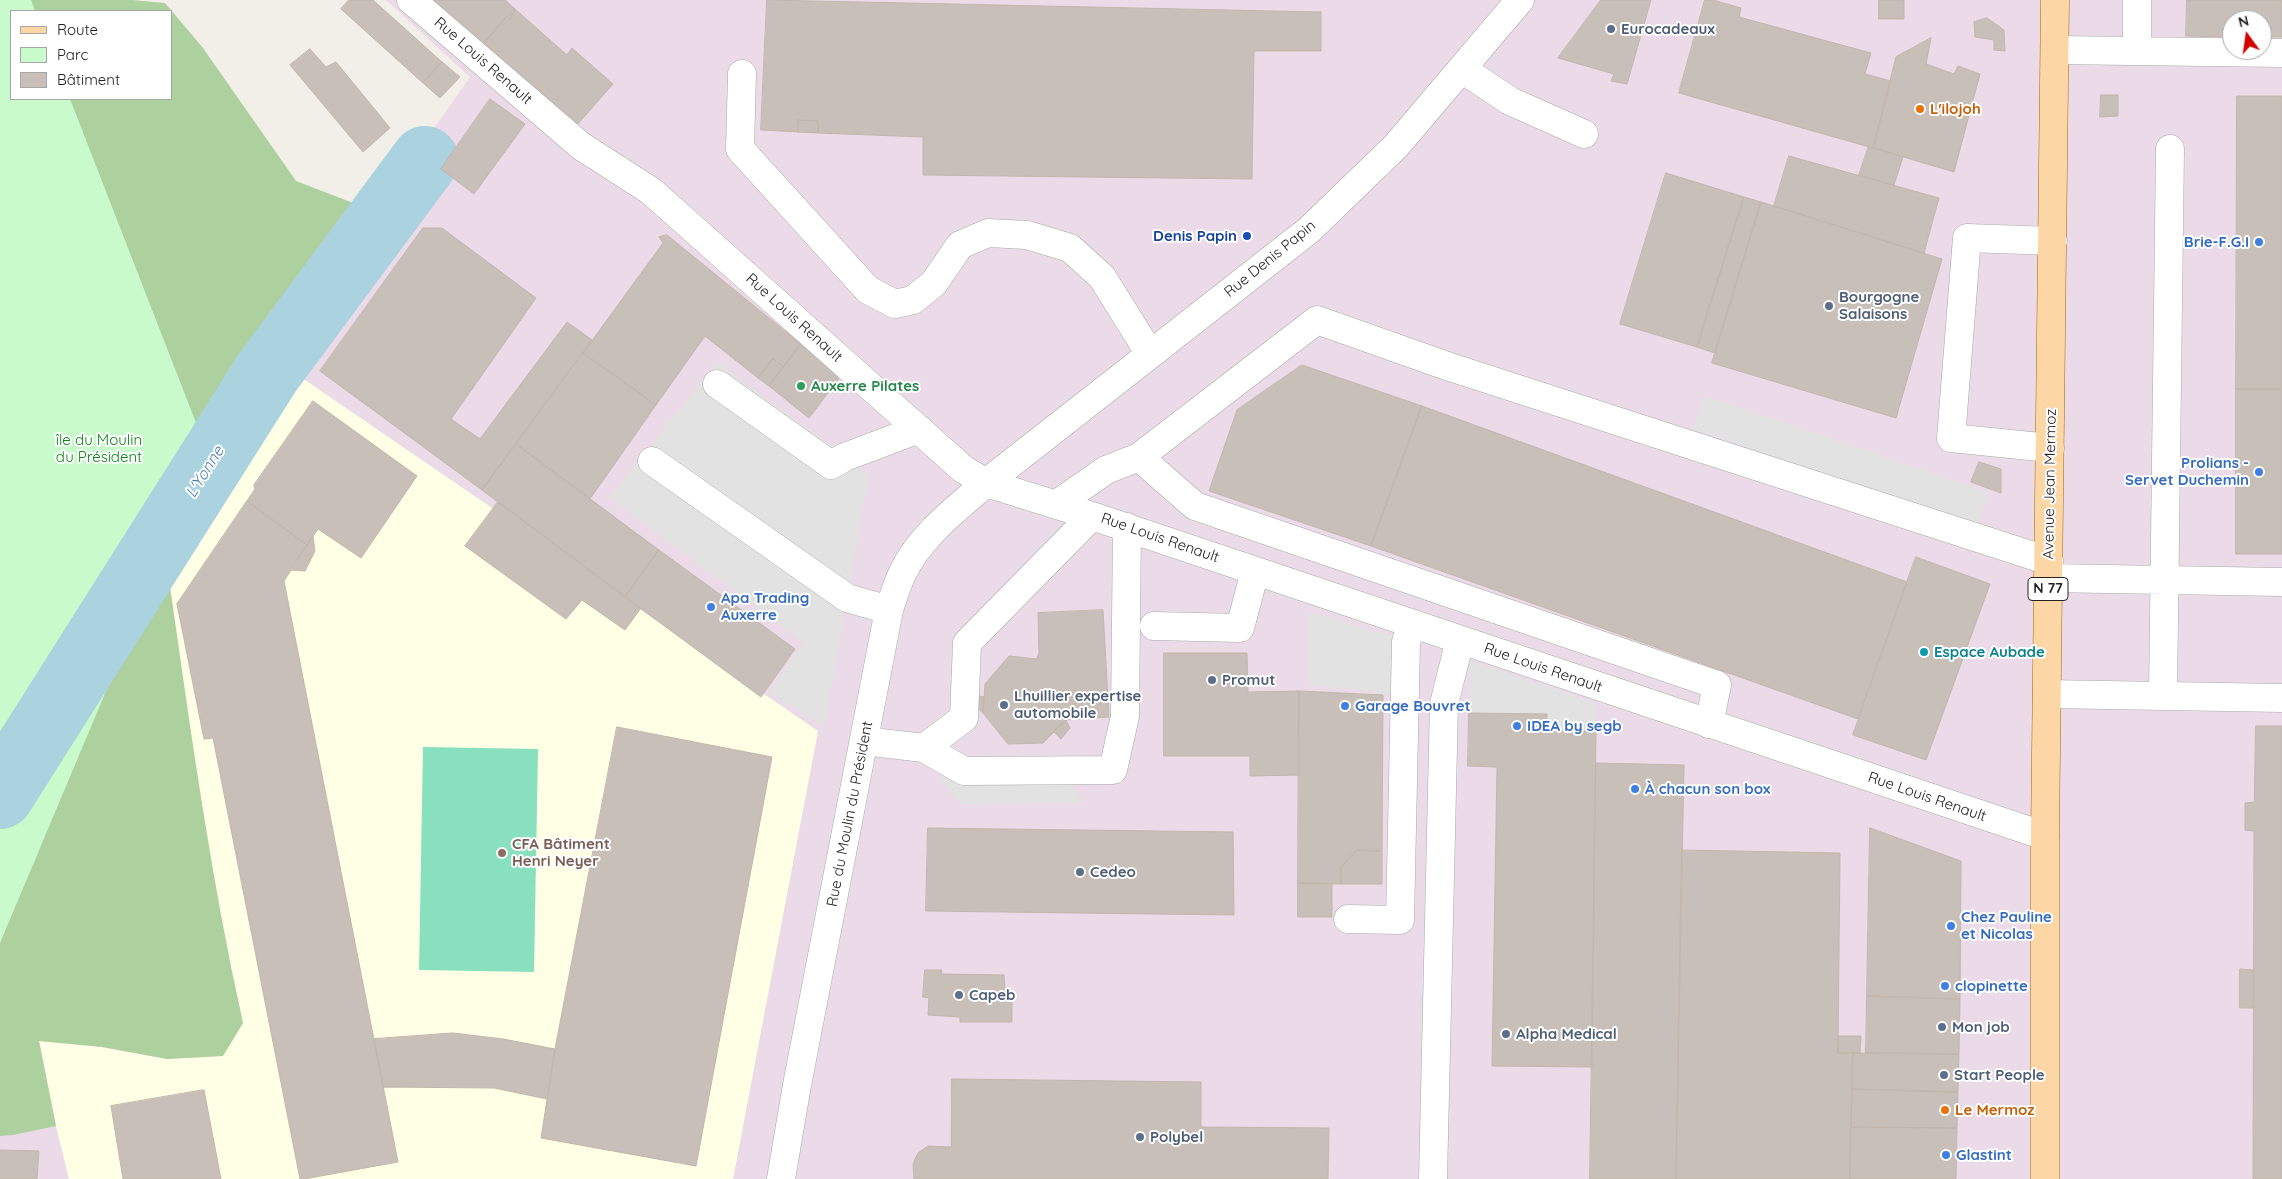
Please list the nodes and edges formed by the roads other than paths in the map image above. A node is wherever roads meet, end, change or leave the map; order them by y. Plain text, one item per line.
1 (411, 0) edge
2 (1520, 0) edge
3 (2055, 0) edge
4 (2137, 0) edge
5 (2056, 50) junction
6 (2137, 51) junction
7 (2282, 53) edge
8 (1462, 68) junction
9 (742, 74) dead end
10 (1584, 134) dead end
11 (2170, 149) dead end
12 (2053, 241) junction
13 (1150, 354) junction
14 (717, 384) dead end
15 (918, 429) junction
16 (2050, 448) junction
17 (1139, 457) junction
18 (652, 461) dead end
19 (986, 483) junction
20 (1057, 504) junction
21 (1092, 516) junction
22 (1126, 527) junction
23 (2049, 570) junction
24 (1255, 571) junction
25 (2166, 580) junction
26 (2282, 582) edge
27 (889, 610) junction
28 (1412, 624) junction
29 (1154, 626) dead end
30 (1460, 640) junction
31 (2047, 694) junction
32 (2164, 696) junction
33 (2282, 698) edge
34 (1709, 724) junction
35 (864, 741) junction
36 (924, 748) junction
37 (2045, 836) junction
38 (1348, 919) dead end
39 (781, 1179) edge
40 (1433, 1179) edge
41 (2045, 1179) edge

1 - 15 street, Rue Louis Renault
2 - 8 street, Rue Denis Papin
3 - 5 main road, Avenue Jean Mermoz / N 77
4 - 6 street
5 - 6 street
5 - 12 main road, Avenue Jean Mermoz / N 77
6 - 7 street
8 - 10 street
8 - 13 street, Rue Denis Papin
9 - 13 street
11 - 25 street
12 - 16 main road, Avenue Jean Mermoz / N 77
12 - 16 street
13 - 19 street, Rue Denis Papin
14 - 15 street
15 - 19 street, Rue Louis Renault
16 - 23 main road, Avenue Jean Mermoz / N 77
17 - 20 street
17 - 23 street
17 - 34 street
18 - 27 street
19 - 20 street, Rue Louis Renault
19 - 27 street, Rue du Moulin du Président
20 - 21 street, Rue Louis Renault
21 - 22 street, Rue Louis Renault
21 - 36 street
22 - 24 street, Rue Louis Renault
22 - 36 street
23 - 25 street
23 - 31 main road, Avenue Jean Mermoz / N 77
24 - 28 street, Rue Louis Renault
24 - 29 street
25 - 26 street
25 - 32 street
27 - 35 street, Rue du Moulin du Président
28 - 30 street, Rue Louis Renault
28 - 38 street
30 - 34 street, Rue Louis Renault
30 - 40 street
31 - 32 street
31 - 37 main road, Avenue Jean Mermoz / N 77
32 - 33 street
34 - 37 street, Rue Louis Renault
35 - 36 street
35 - 39 street, Rue du Moulin du Président
37 - 41 main road, Avenue Jean Mermoz / N 77

